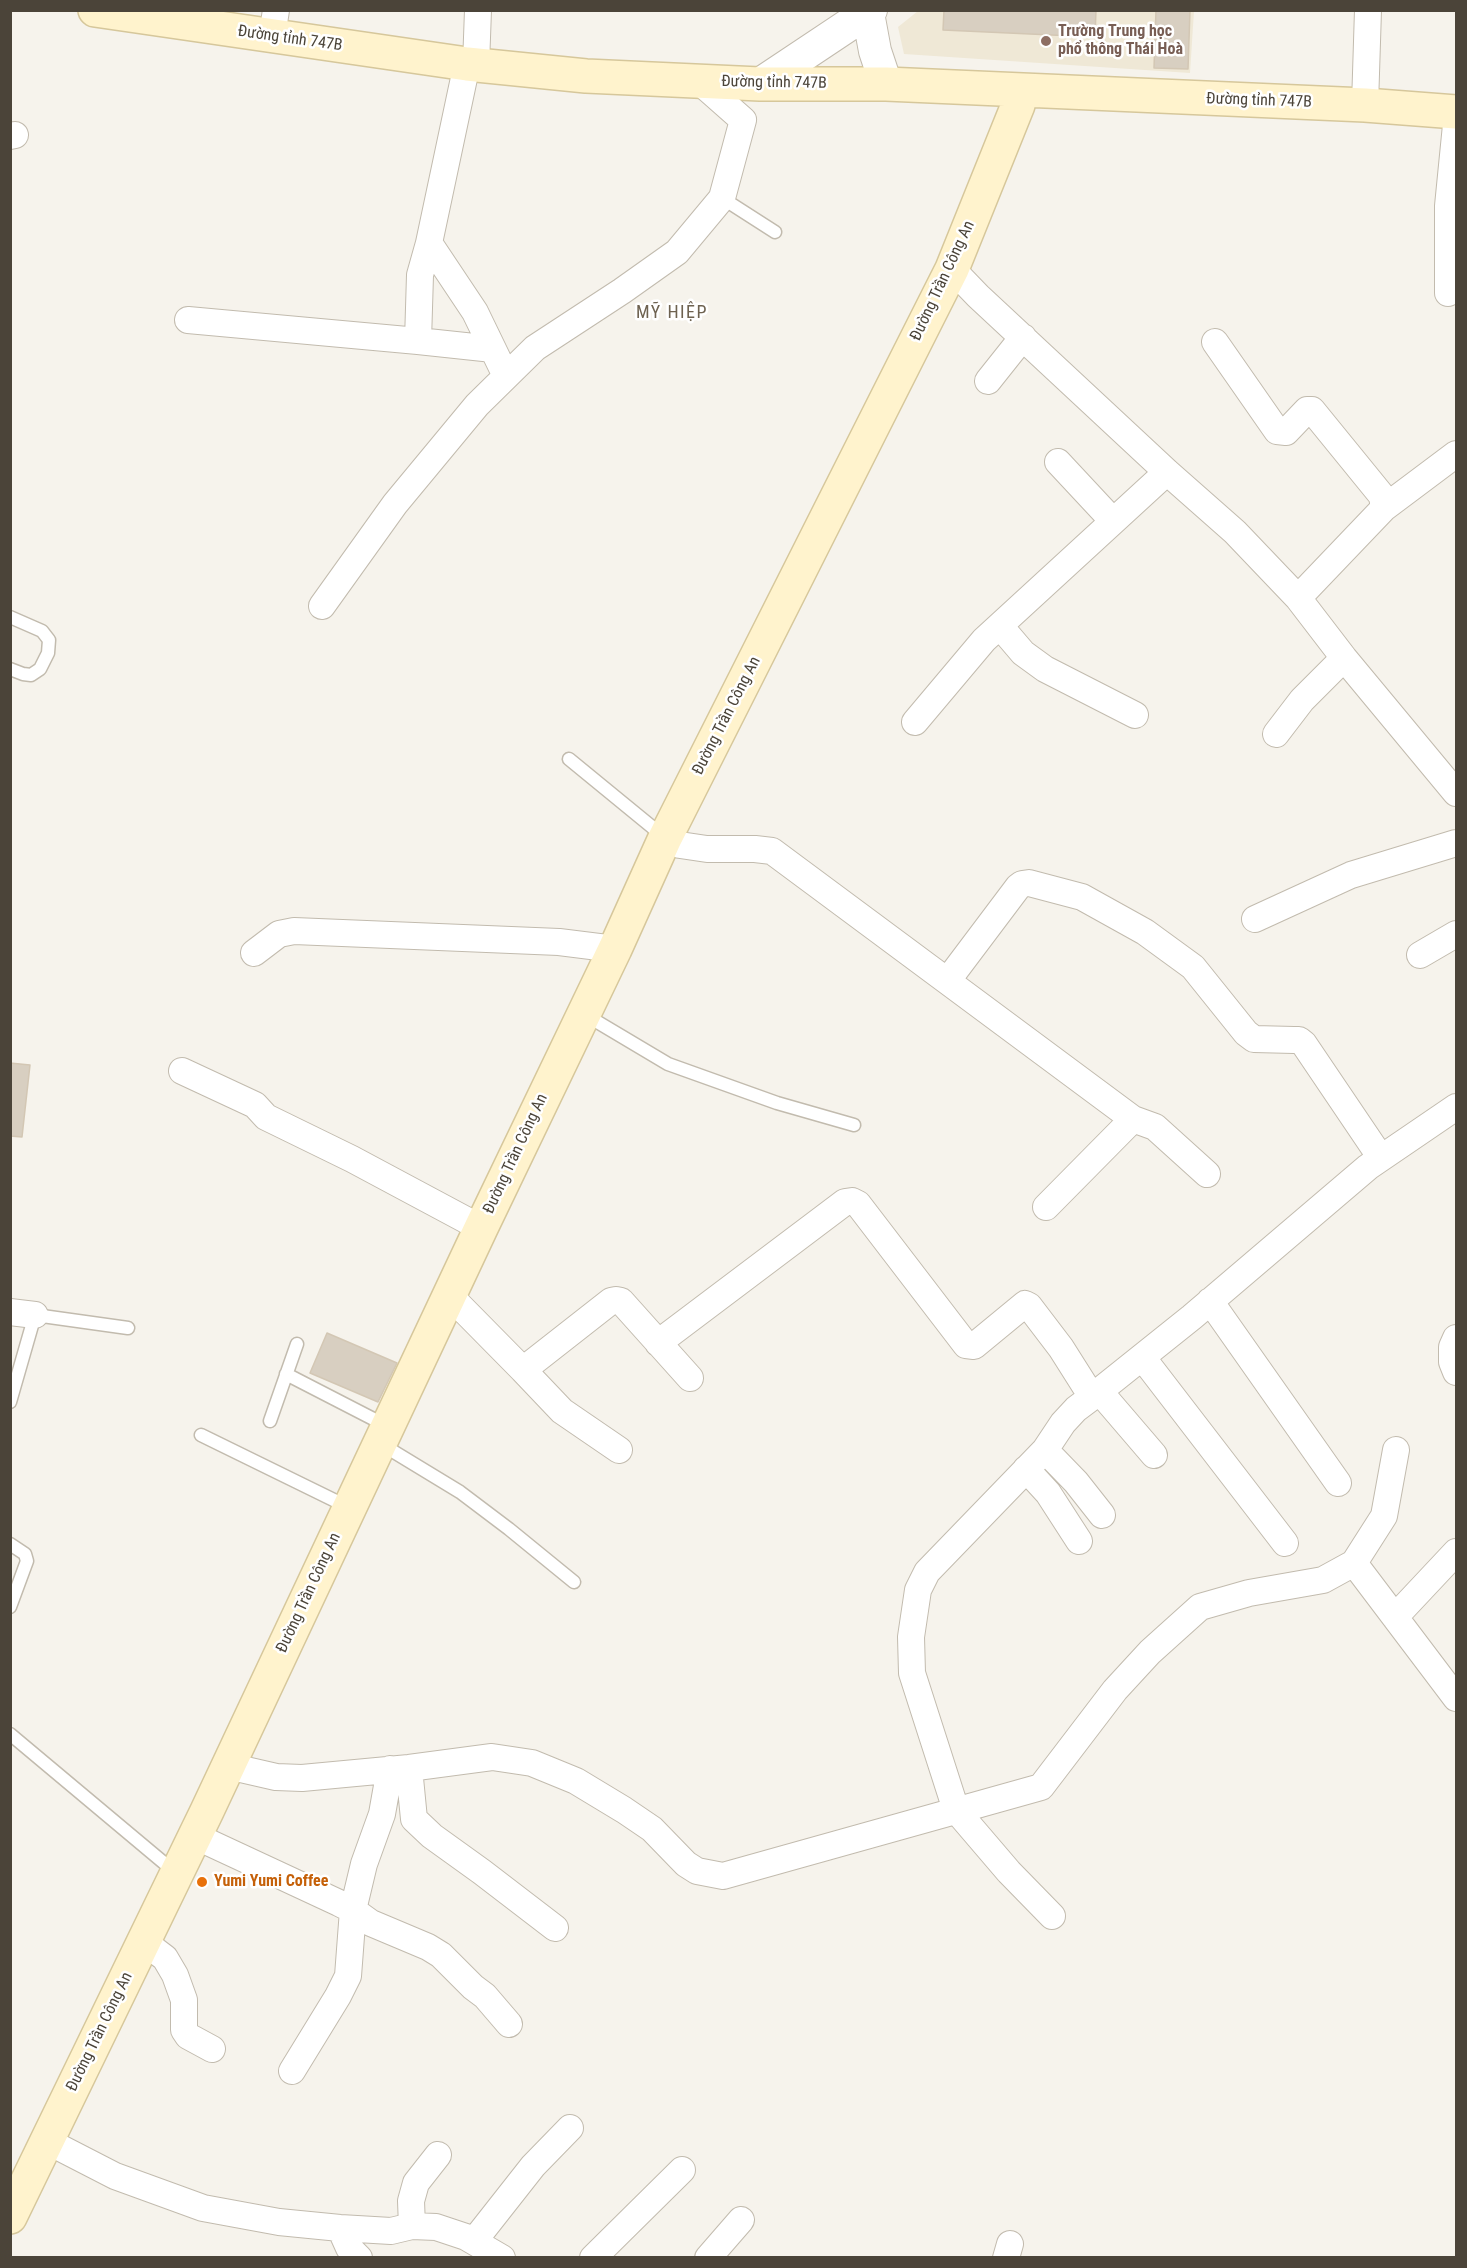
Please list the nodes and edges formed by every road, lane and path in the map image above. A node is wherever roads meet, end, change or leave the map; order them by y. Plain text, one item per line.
1 (94, 10) edge
2 (478, 10) edge
3 (1368, 10) edge
4 (869, 12) edge
5 (274, 23) edge
6 (472, 65) junction
7 (700, 82) junction
8 (760, 84) junction
9 (886, 84) junction
10 (1021, 91) junction
11 (1365, 105) junction
12 (1456, 112) edge
13 (1456, 125) edge
14 (722, 198) junction
15 (775, 232) dead end
16 (429, 243) junction
17 (952, 268) junction
18 (1448, 293) dead end
19 (188, 320) dead end
20 (1023, 337) junction
21 (418, 340) junction
22 (1215, 342) dead end
23 (493, 349) junction
24 (506, 376) junction
25 (988, 381) dead end
26 (1456, 454) edge
27 (1058, 462) dead end
28 (1167, 472) junction
29 (1384, 508) junction
30 (1113, 521) junction
31 (1298, 598) junction
32 (322, 606) dead end
33 (10, 617) edge
34 (1000, 626) junction
35 (1344, 658) junction
36 (10, 669) edge
37 (1135, 715) dead end
38 (915, 722) dead end
39 (1276, 734) dead end
40 (569, 759) dead end
41 (1456, 793) edge
42 (665, 838) junction
43 (1456, 843) edge
44 (1255, 919) dead end
45 (1456, 934) edge
46 (615, 949) junction
47 (254, 953) dead end
48 (1420, 955) dead end
49 (948, 980) junction
50 (583, 1014) junction
51 (182, 1071) dead end
52 (1456, 1107) edge
53 (1133, 1119) junction
54 (854, 1125) dead end
55 (1381, 1158) junction
56 (1207, 1174) dead end
57 (1046, 1206) dead end
58 (481, 1228) junction
59 (450, 1296) junction
60 (1210, 1301) junction
61 (23, 1314) edge
62 (128, 1328) dead end
63 (1456, 1338) edge
64 (658, 1343) junction
65 (297, 1344) dead end
66 (1142, 1357) junction
67 (523, 1370) junction
68 (1456, 1372) edge
69 (286, 1374) junction
70 (690, 1378) dead end
71 (1096, 1395) junction
72 (10, 1402) edge
73 (270, 1421) dead end
74 (201, 1435) dead end
75 (384, 1435) junction
76 (619, 1450) dead end
77 (1045, 1450) junction
78 (1396, 1450) dead end
79 (1154, 1455) dead end
80 (1026, 1469) junction
81 (1338, 1483) dead end
82 (349, 1508) junction
83 (1102, 1515) dead end
84 (1079, 1541) dead end
85 (1285, 1543) dead end
86 (10, 1544) edge
87 (1456, 1552) edge
88 (1354, 1563) junction
89 (574, 1582) dead end
90 (10, 1607) edge
91 (1395, 1617) junction
92 (1456, 1698) edge
93 (10, 1734) edge
94 (228, 1766) junction
95 (400, 1769) junction
96 (956, 1810) junction
97 (195, 1836) junction
98 (177, 1874) junction
99 (353, 1910) junction
100 (1052, 1916) dead end
101 (555, 1929) dead end
102 (144, 1942) junction
103 (509, 2024) dead end
104 (212, 2049) dead end
105 (292, 2071) dead end
106 (570, 2128) dead end
107 (47, 2141) junction
108 (438, 2155) dead end
109 (682, 2170) dead end
110 (10, 2217) edge
111 (741, 2220) dead end
112 (412, 2226) junction
113 (340, 2228) junction
114 (474, 2241) junction
115 (360, 2258) edge
116 (502, 2258) edge
117 (593, 2258) edge
118 (708, 2258) edge

1 - 5 main road, Đường tỉnh 747B
2 - 6 street
3 - 11 street
4 - 8 street
4 - 9 street
5 - 6 main road, Đường tỉnh 747B
6 - 7 main road, Đường tỉnh 747B
6 - 16 street
7 - 8 main road, Đường tỉnh 747B
7 - 14 street
8 - 9 main road, Đường tỉnh 747B
9 - 10 main road, Đường tỉnh 747B
10 - 11 main road, Đường tỉnh 747B
10 - 17 main road, Đường Trần Công An
11 - 12 main road, Đường tỉnh 747B
13 - 18 street
14 - 15 lane
14 - 24 street
16 - 21 street
16 - 23 street
17 - 20 street
17 - 42 main road, Đường Trần Công An
19 - 21 street
20 - 25 street
20 - 28 street
21 - 23 street
22 - 29 street
23 - 24 street
24 - 32 street
26 - 29 street
27 - 30 street
28 - 30 street
28 - 31 street
29 - 31 street
30 - 34 street
31 - 35 street
33 - 36 lane
34 - 37 street
34 - 38 street
35 - 39 street
35 - 41 street
40 - 42 lane
42 - 46 main road, Đường Trần Công An
42 - 49 street
43 - 44 street
45 - 48 street
46 - 47 street
46 - 50 main road, Đường Trần Công An
49 - 53 street
49 - 55 street
50 - 54 lane
50 - 58 main road, Đường Trần Công An
51 - 58 street
52 - 55 street
53 - 56 street
53 - 57 street
55 - 60 street
58 - 59 main road, Đường Trần Công An
59 - 67 street
59 - 75 main road, Đường Trần Công An
60 - 66 street
60 - 81 street
61 - 62 lane
61 - 72 lane
63 - 68 street
64 - 67 street
64 - 70 street
64 - 71 street
65 - 69 lane
66 - 71 street
66 - 85 street
67 - 76 street
69 - 73 lane
69 - 75 lane
71 - 77 street
71 - 79 street
74 - 82 lane
75 - 82 main road, Đường Trần Công An
75 - 89 lane
77 - 80 street
77 - 83 street
78 - 88 street
80 - 84 street
80 - 96 street
82 - 94 main road, Đường Trần Công An
86 - 90 lane
87 - 91 street
88 - 91 street
88 - 96 street
91 - 92 street
93 - 98 lane
94 - 95 street
94 - 97 main road, Đường Trần Công An
95 - 96 street
95 - 99 street
95 - 101 street
96 - 100 street
97 - 98 main road, Đường Trần Công An
97 - 99 street
98 - 102 main road, Đường Trần Công An
99 - 103 street
99 - 105 street
102 - 104 street
102 - 107 main road, Đường Trần Công An
106 - 114 street
107 - 110 main road, Đường Trần Công An
107 - 113 street
108 - 112 street
109 - 117 street
111 - 118 street
112 - 113 street
112 - 114 street
113 - 115 street
114 - 116 street

